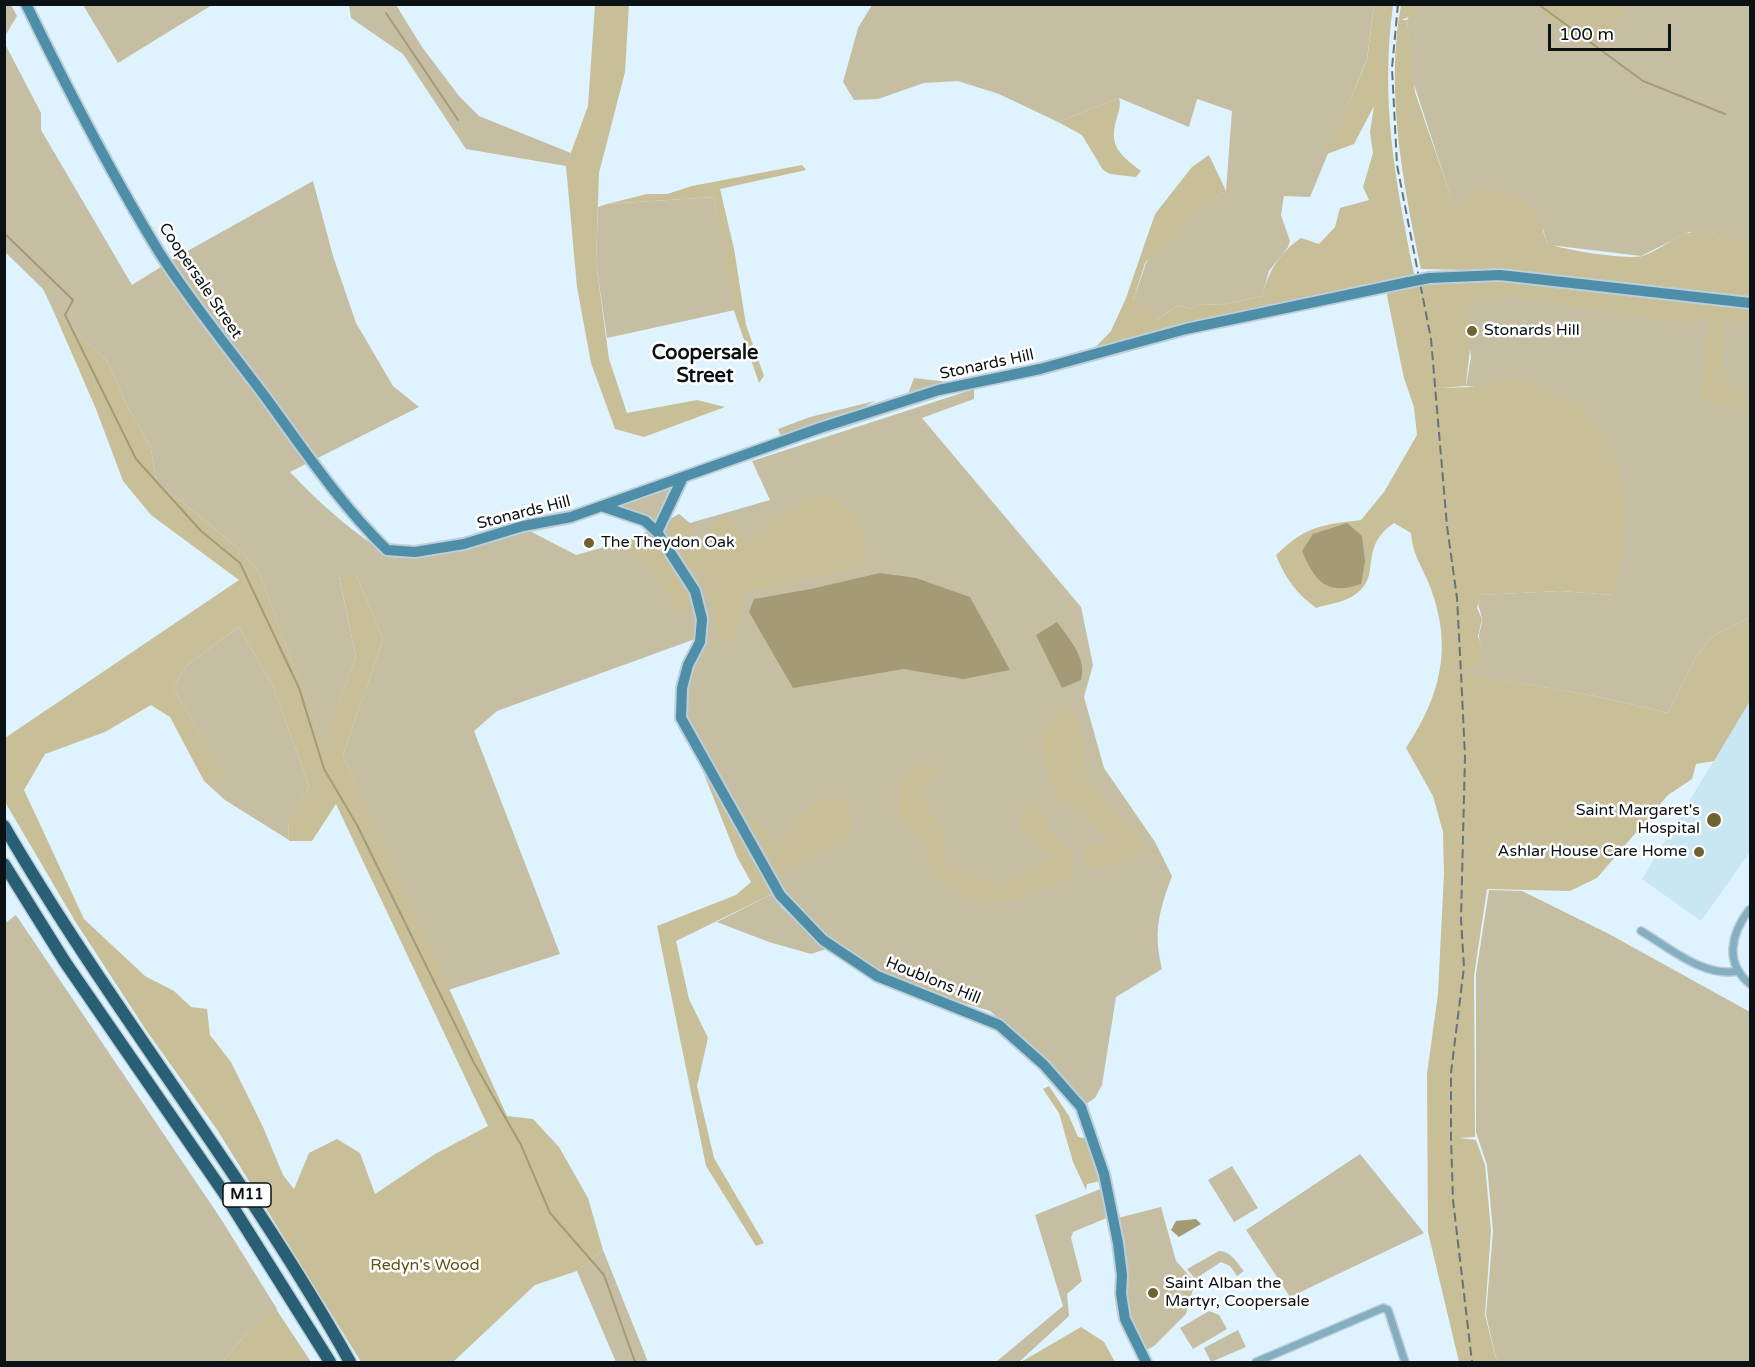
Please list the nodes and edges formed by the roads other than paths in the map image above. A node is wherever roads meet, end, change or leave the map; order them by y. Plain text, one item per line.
1 (26, 4) edge
2 (1750, 303) edge
3 (682, 479) junction
4 (604, 507) junction
5 (657, 532) junction
6 (387, 550) joint
7 (4, 826) edge
8 (4, 864) edge
9 (1749, 910) dead end
10 (1641, 931) dead end
11 (1738, 971) junction
12 (1750, 984) edge
13 (330, 1362) edge
14 (350, 1362) edge
15 (1146, 1362) edge
16 (1256, 1362) edge
17 (1405, 1362) edge

1 - 6 street, Coopersale Street
2 - 3 street, Stonards Hill, bridge
3 - 4 street, Stonards Hill
3 - 5 street
4 - 5 street, Houblons Hill
4 - 6 street, Stonards Hill
5 - 15 street, Houblons Hill
7 - 14 highway, M11
8 - 13 highway, M11
9 - 11 street
10 - 11 street
11 - 12 street
16 - 17 street

